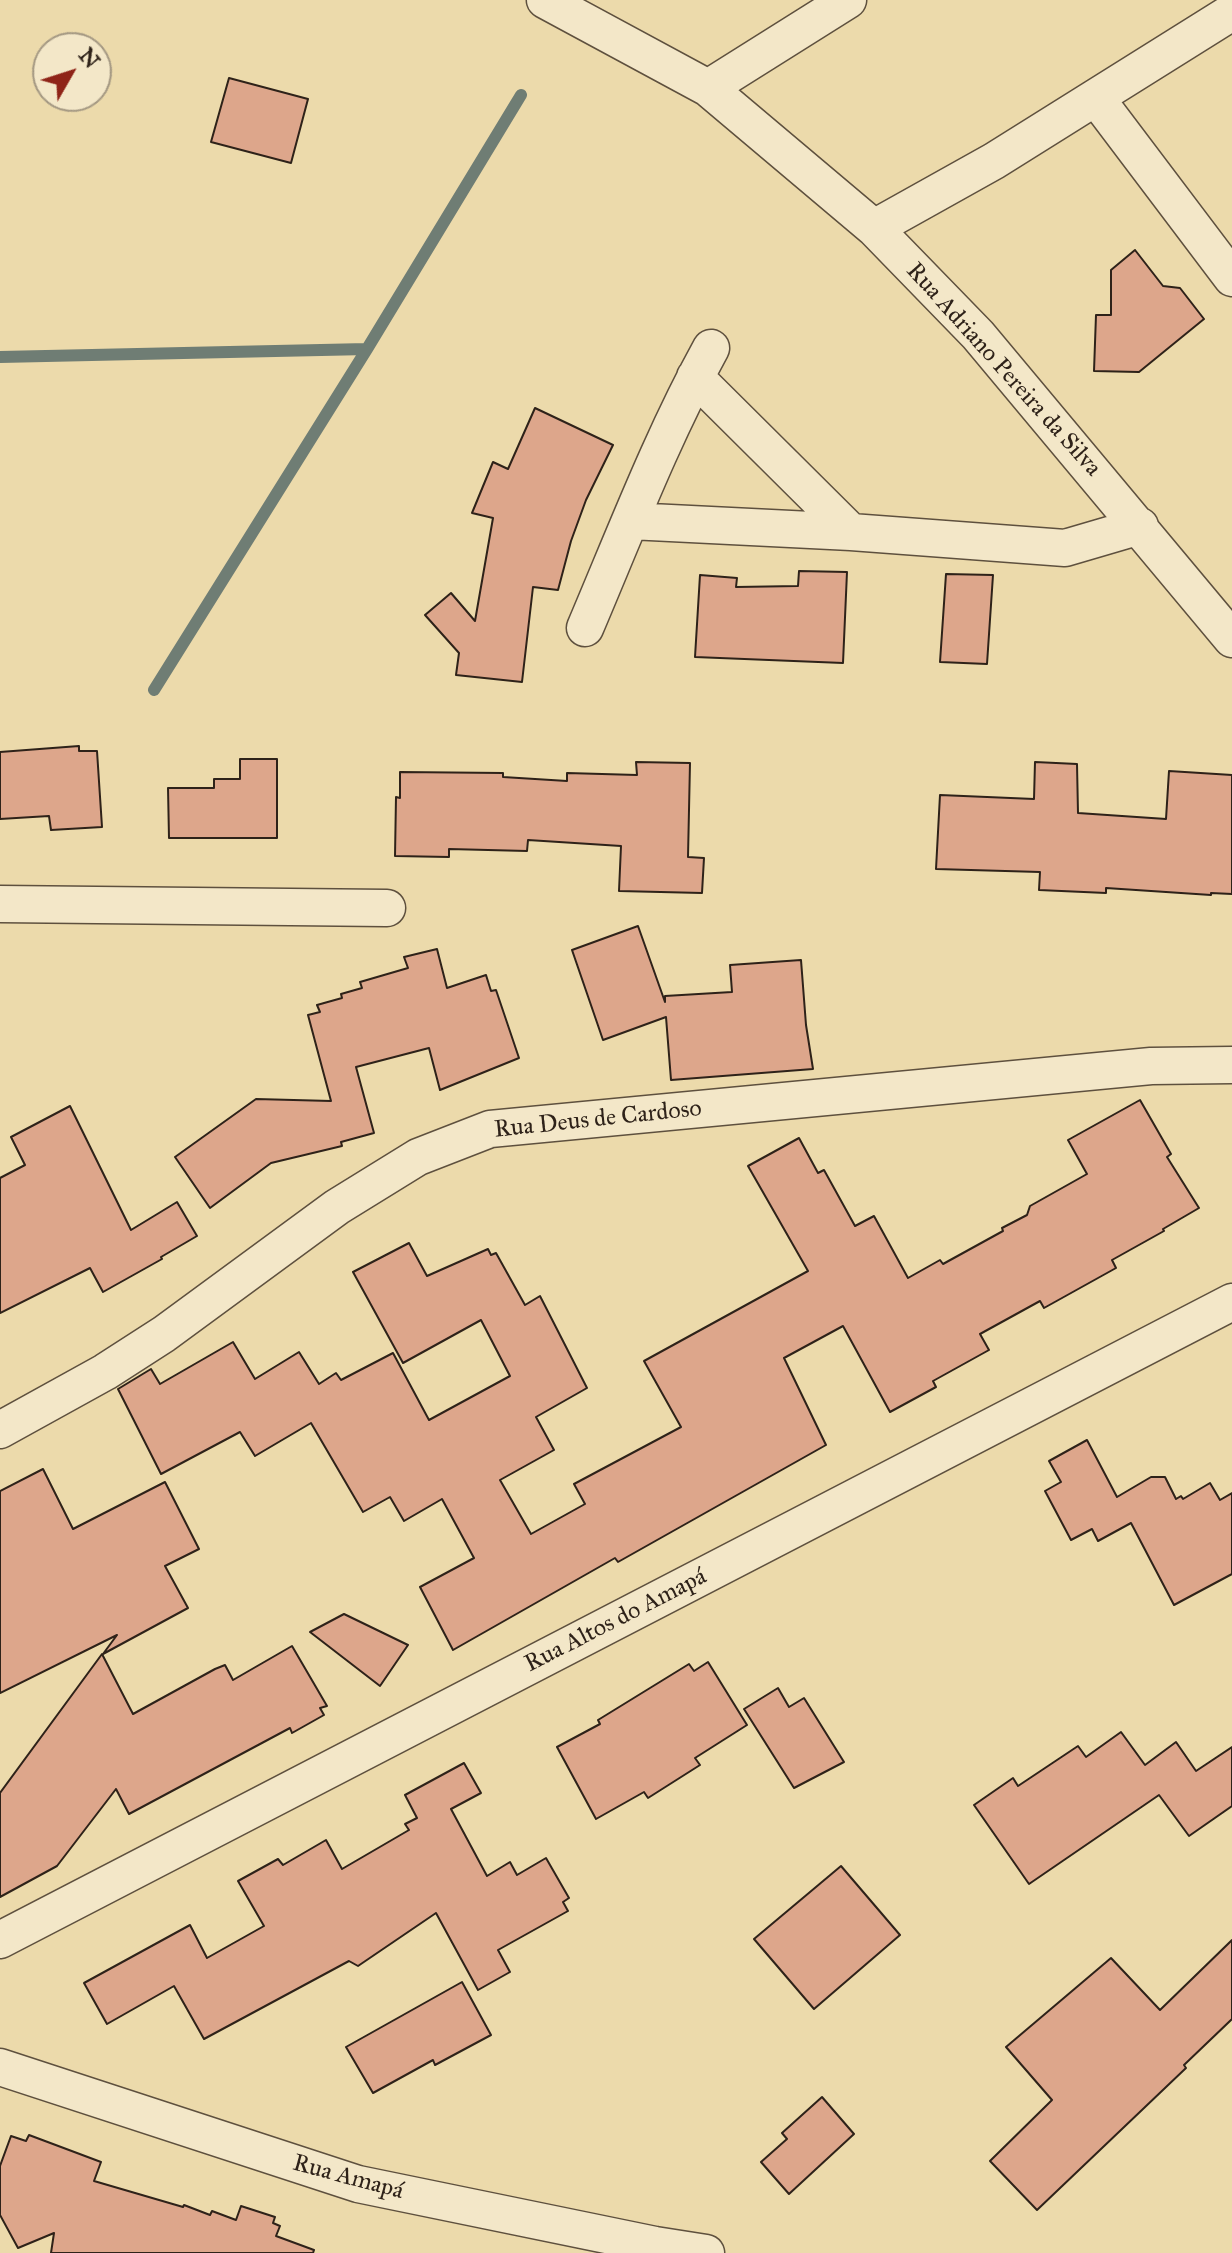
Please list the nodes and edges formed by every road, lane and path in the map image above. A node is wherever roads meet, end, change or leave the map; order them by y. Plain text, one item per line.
1 (545, 0) edge
2 (848, 0) edge
3 (1232, 12) edge
4 (708, 88) junction
5 (1096, 98) junction
6 (874, 228) junction
7 (1232, 278) edge
8 (630, 521) junction
9 (1140, 526) junction
10 (851, 532) junction
11 (585, 628) dead end
12 (1232, 639) edge
13 (0, 904) edge
14 (387, 908) dead end
15 (1232, 1065) edge
16 (1232, 1302) edge
17 (0, 1430) edge
18 (0, 1940) edge
19 (0, 2067) edge
20 (706, 2253) edge

1 - 4 street, Rua Adriano Pereira da Silva
2 - 4 street
3 - 5 street
4 - 6 street, Rua Adriano Pereira da Silva
5 - 6 street
5 - 7 street
6 - 9 street, Rua Adriano Pereira da Silva
8 - 10 street
8 - 10 street
8 - 11 street
9 - 10 street
9 - 12 street, Rua Adriano Pereira da Silva
13 - 14 street
15 - 17 street, Rua Deus de Cardoso
16 - 18 street, Rua Altos do Amapá
19 - 20 street, Rua Amapá

